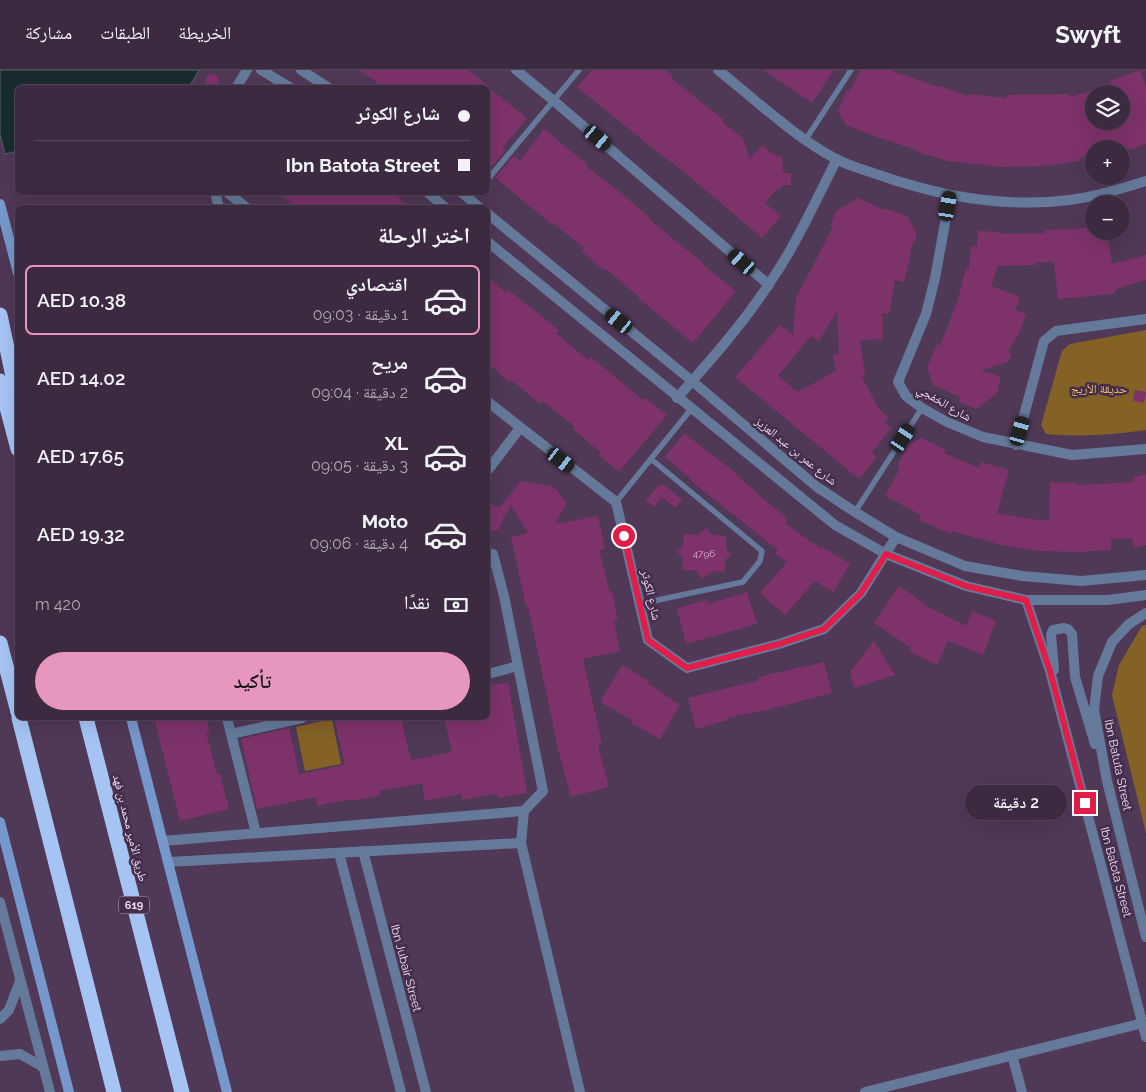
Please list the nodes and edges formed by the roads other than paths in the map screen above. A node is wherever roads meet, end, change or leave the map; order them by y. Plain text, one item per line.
1 (246, 70) edge
2 (261, 70) edge
3 (301, 70) edge
4 (516, 70) edge
5 (579, 70) edge
6 (718, 70) edge
7 (851, 70) edge
8 (238, 85) edge
9 (286, 85) edge
10 (324, 85) edge
11 (554, 101) junction
12 (806, 139) junction
13 (837, 159) junction
14 (490, 177) edge
15 (1146, 181) edge
16 (231, 195) edge
17 (431, 195) edge
18 (950, 196) junction
19 (0, 204) edge
20 (243, 205) edge
21 (442, 205) edge
22 (490, 216) edge
23 (490, 244) edge
24 (15, 262) edge
25 (769, 285) junction
26 (0, 314) edge
27 (1146, 319) edge
28 (0, 381) edge
29 (692, 381) junction
30 (15, 386) edge
31 (677, 398) junction
32 (490, 404) edge
33 (692, 408) junction
34 (922, 408) junction
35 (520, 428) junction
36 (15, 438) edge
37 (1016, 445) junction
38 (1146, 450) edge
39 (651, 459) junction
40 (490, 467) edge
41 (616, 502) junction
42 (855, 512) junction
43 (896, 536) junction
44 (886, 554) junction
45 (490, 555) edge
46 (1146, 575) edge
47 (1146, 595) edge
48 (1026, 600) junction
49 (640, 604) junction
50 (1146, 613) edge
51 (0, 643) edge
52 (518, 666) junction
53 (490, 673) edge
54 (1056, 693) junction
55 (15, 700) edge
56 (20, 720) edge
57 (87, 720) edge
58 (132, 720) edge
59 (228, 720) edge
60 (293, 720) edge
61 (232, 734) junction
62 (1107, 780) junction
63 (524, 811) junction
64 (0, 822) edge
65 (256, 833) junction
66 (163, 841) junction
67 (521, 843) junction
68 (363, 851) junction
69 (339, 852) junction
70 (168, 862) junction
71 (0, 902) edge
72 (1146, 937) edge
73 (20, 981) junction
74 (0, 1019) edge
75 (1142, 1023) junction
76 (1146, 1037) edge
77 (1012, 1055) junction
78 (0, 1056) edge
79 (43, 1067) junction
80 (50, 1092) edge
81 (69, 1092) edge
82 (114, 1092) edge
83 (182, 1092) edge
84 (227, 1092) edge
85 (401, 1092) edge
86 (426, 1092) edge
87 (580, 1092) edge
88 (865, 1092) edge
89 (1022, 1092) edge

1 - 8 street
2 - 9 street
3 - 10 street
4 - 11 street
5 - 11 lane
6 - 12 street
7 - 12 lane
11 - 14 lane
11 - 25 street
12 - 13 street
13 - 18 street
13 - 25 street
15 - 18 street
16 - 20 street
17 - 21 street
18 - 34 street, شارع الخفجي
19 - 24 main road
22 - 29 street, شارع عمر بن عبد العزيز
23 - 31 street
25 - 29 street
26 - 30 highway
27 - 37 street
28 - 36 highway
29 - 31 street
29 - 42 street, شارع عمر بن عبد العزيز
31 - 33 street
32 - 35 street
33 - 39 lane
33 - 44 street
34 - 37 street, شارع الخفجي
34 - 42 lane
35 - 40 street
35 - 41 street
37 - 38 street, شارع الخفجي
39 - 41 lane
39 - 49 lane
41 - 49 street, شارع الكوثر
42 - 43 street, شارع عمر بن عبد العزيز
43 - 44 street, شارع الكوثر
43 - 46 street, شارع عمر بن عبد العزيز
44 - 48 street
44 - 49 street, شارع الكوثر
45 - 52 street
47 - 48 street
48 - 54 street, Ibn Batota Street
50 - 62 street, Ibn Batuta Street
51 - 55 highway
52 - 53 street
52 - 63 street
54 - 62 street
54 - 75 street, Ibn Batota Street
56 - 82 highway
57 - 83 highway, طريق الأمير محمد بن فهد / 619
58 - 66 main road
59 - 61 street
60 - 61 street
61 - 65 street
62 - 72 street, Ibn Batuta Street
63 - 65 street
63 - 67 street
64 - 81 main road
65 - 66 street
66 - 70 main road
67 - 68 street
67 - 87 street
68 - 69 street
68 - 86 street, Ibn Jubair Street
69 - 70 street
69 - 85 street
70 - 84 main road
71 - 73 street
73 - 74 street
73 - 79 street
75 - 76 street, Ibn Batota Street
75 - 77 street
77 - 88 street
77 - 89 street
78 - 79 street
79 - 80 street

